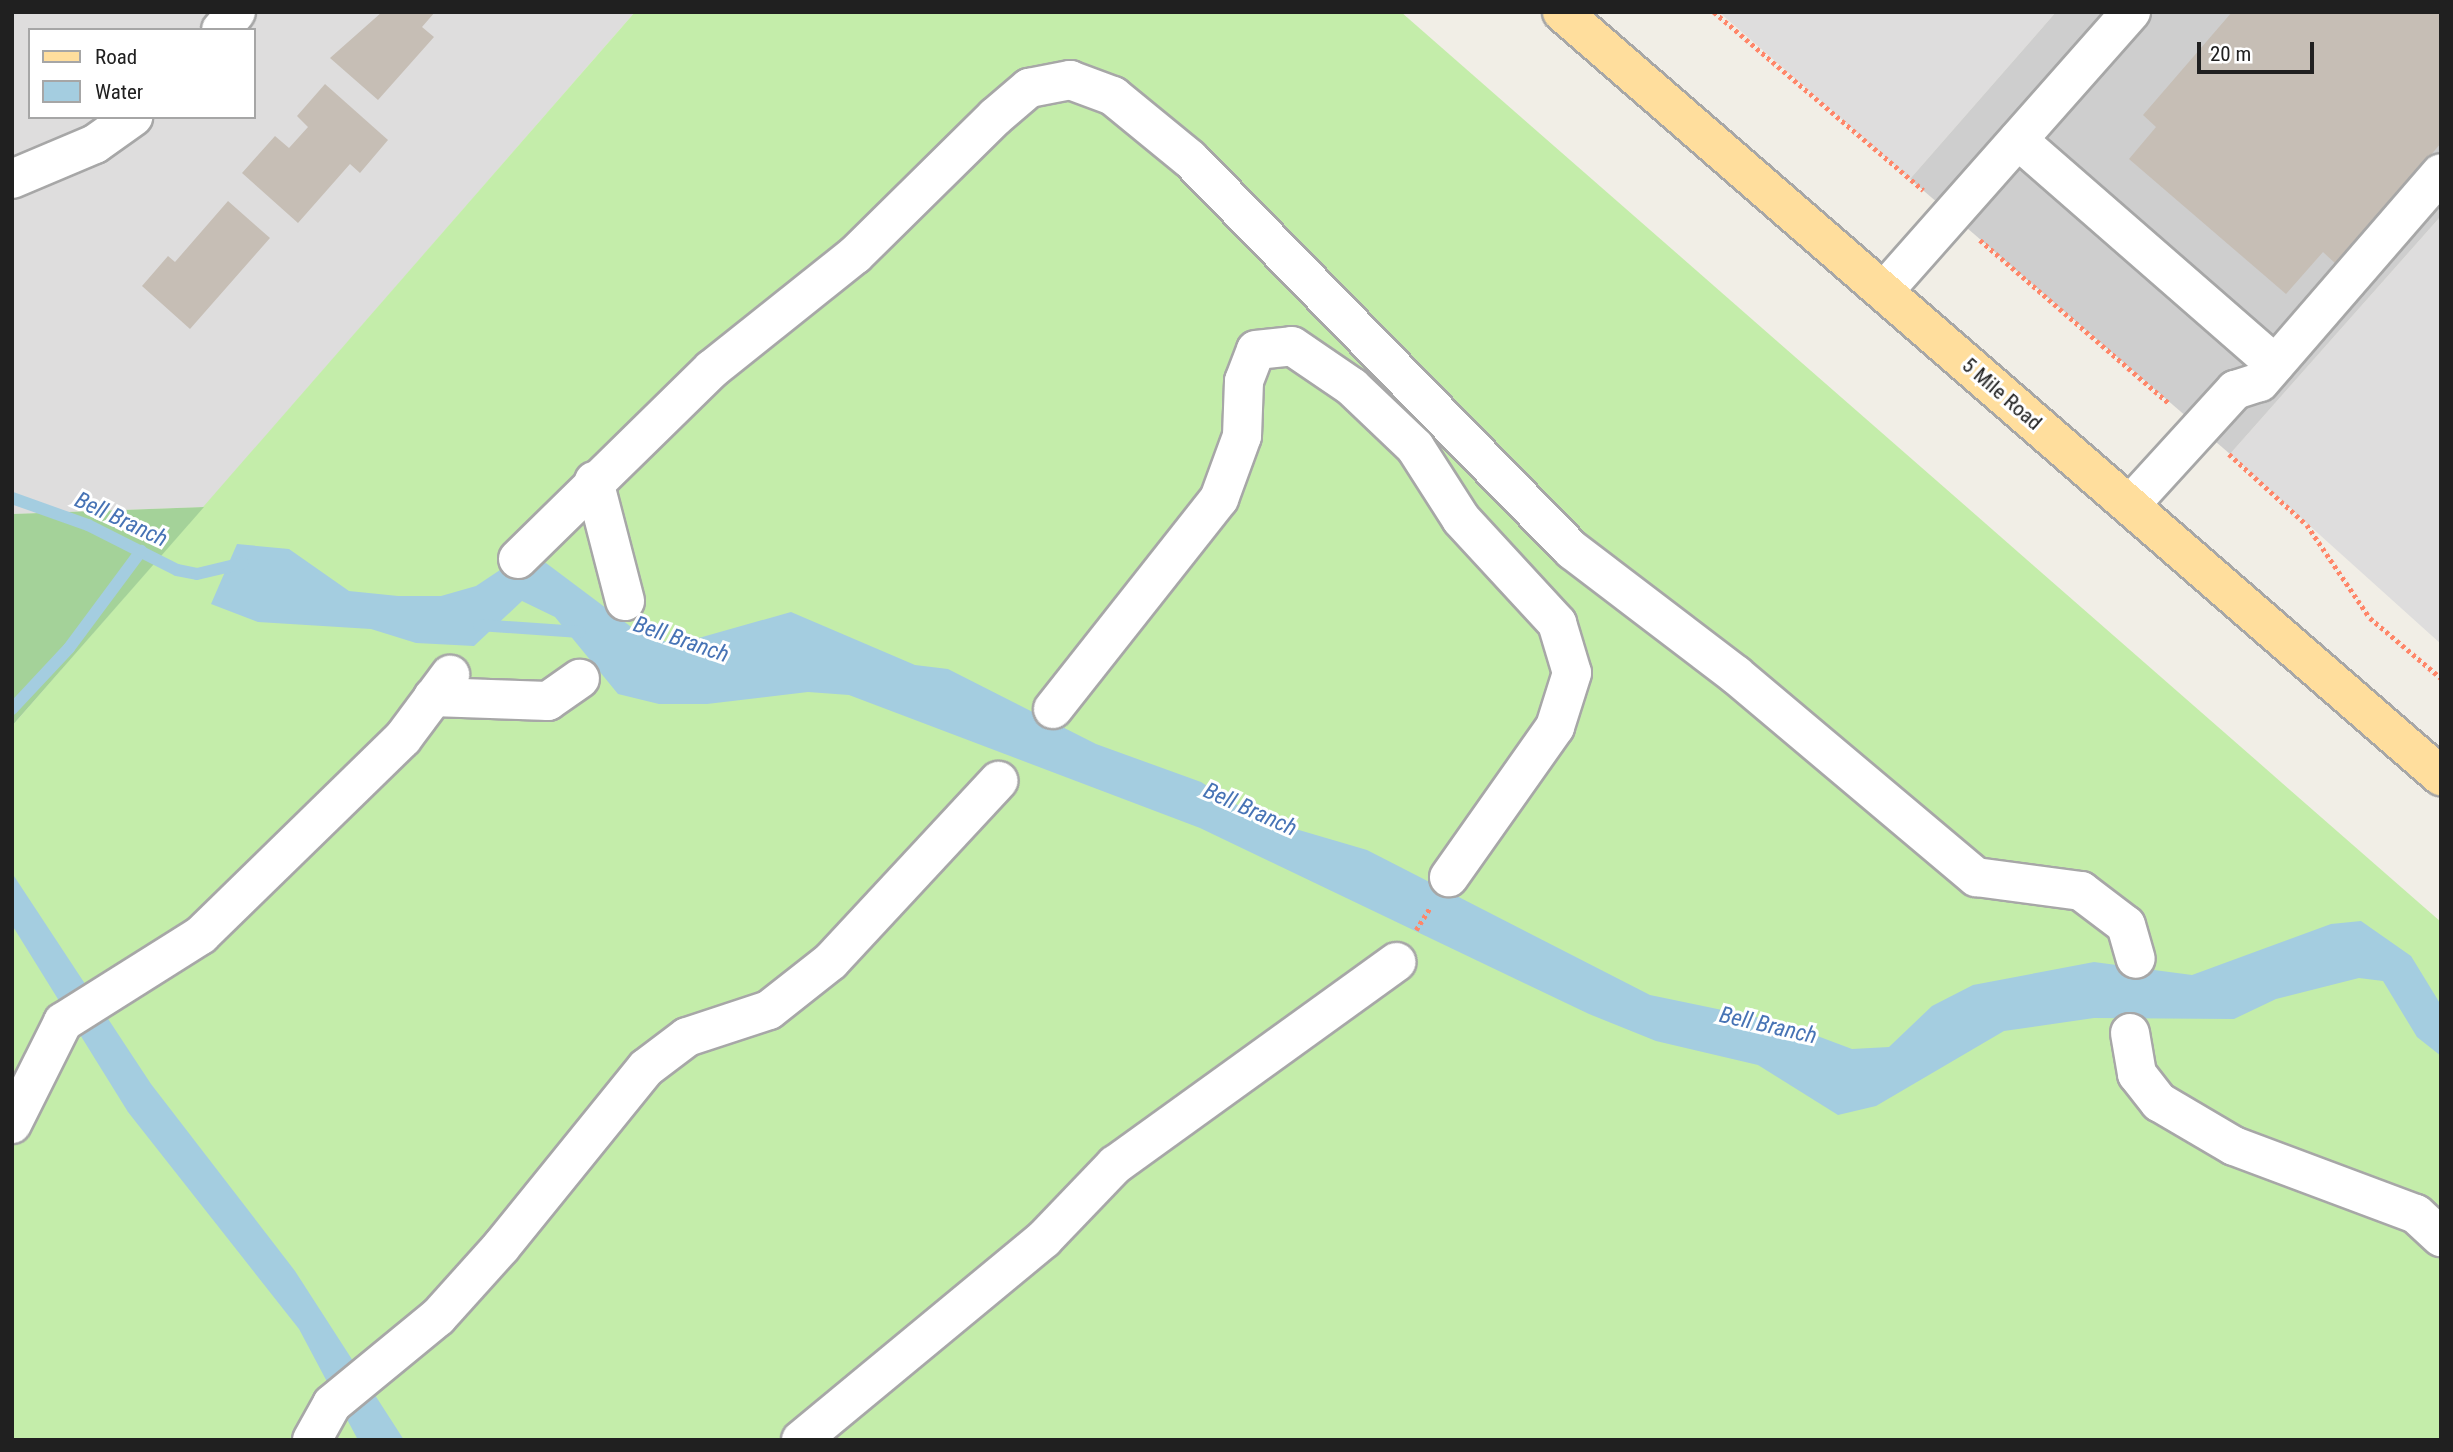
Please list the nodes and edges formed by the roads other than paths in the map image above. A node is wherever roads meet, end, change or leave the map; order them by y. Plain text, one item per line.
1 (236, 12) edge
2 (1562, 12) edge
3 (2131, 12) edge
4 (224, 28) edge
5 (130, 119) edge
6 (2018, 140) junction
7 (2441, 173) edge
8 (12, 179) edge
9 (1884, 291) junction
10 (2276, 365) junction
11 (594, 481) junction
12 (2130, 505) junction
13 (518, 559) dead end
14 (625, 601) dead end
15 (580, 678) dead end
16 (1053, 709) dead end
17 (2441, 776) edge
18 (998, 781) dead end
19 (1449, 877) road end
20 (2136, 959) dead end
21 (1396, 962) road end
22 (2130, 1033) dead end
23 (12, 1124) edge
24 (2441, 1237) edge
25 (313, 1440) edge
26 (801, 1440) edge

1 - 4 street
2 - 9 main road, 5 Mile Road
3 - 6 street
5 - 8 street
6 - 9 street
6 - 10 street
7 - 10 street
9 - 12 main road, 5 Mile Road
10 - 12 street
11 - 13 street
11 - 14 street
11 - 20 street
12 - 17 main road, 5 Mile Road
15 - 23 street
16 - 19 street
18 - 25 street
21 - 26 street
22 - 24 street

